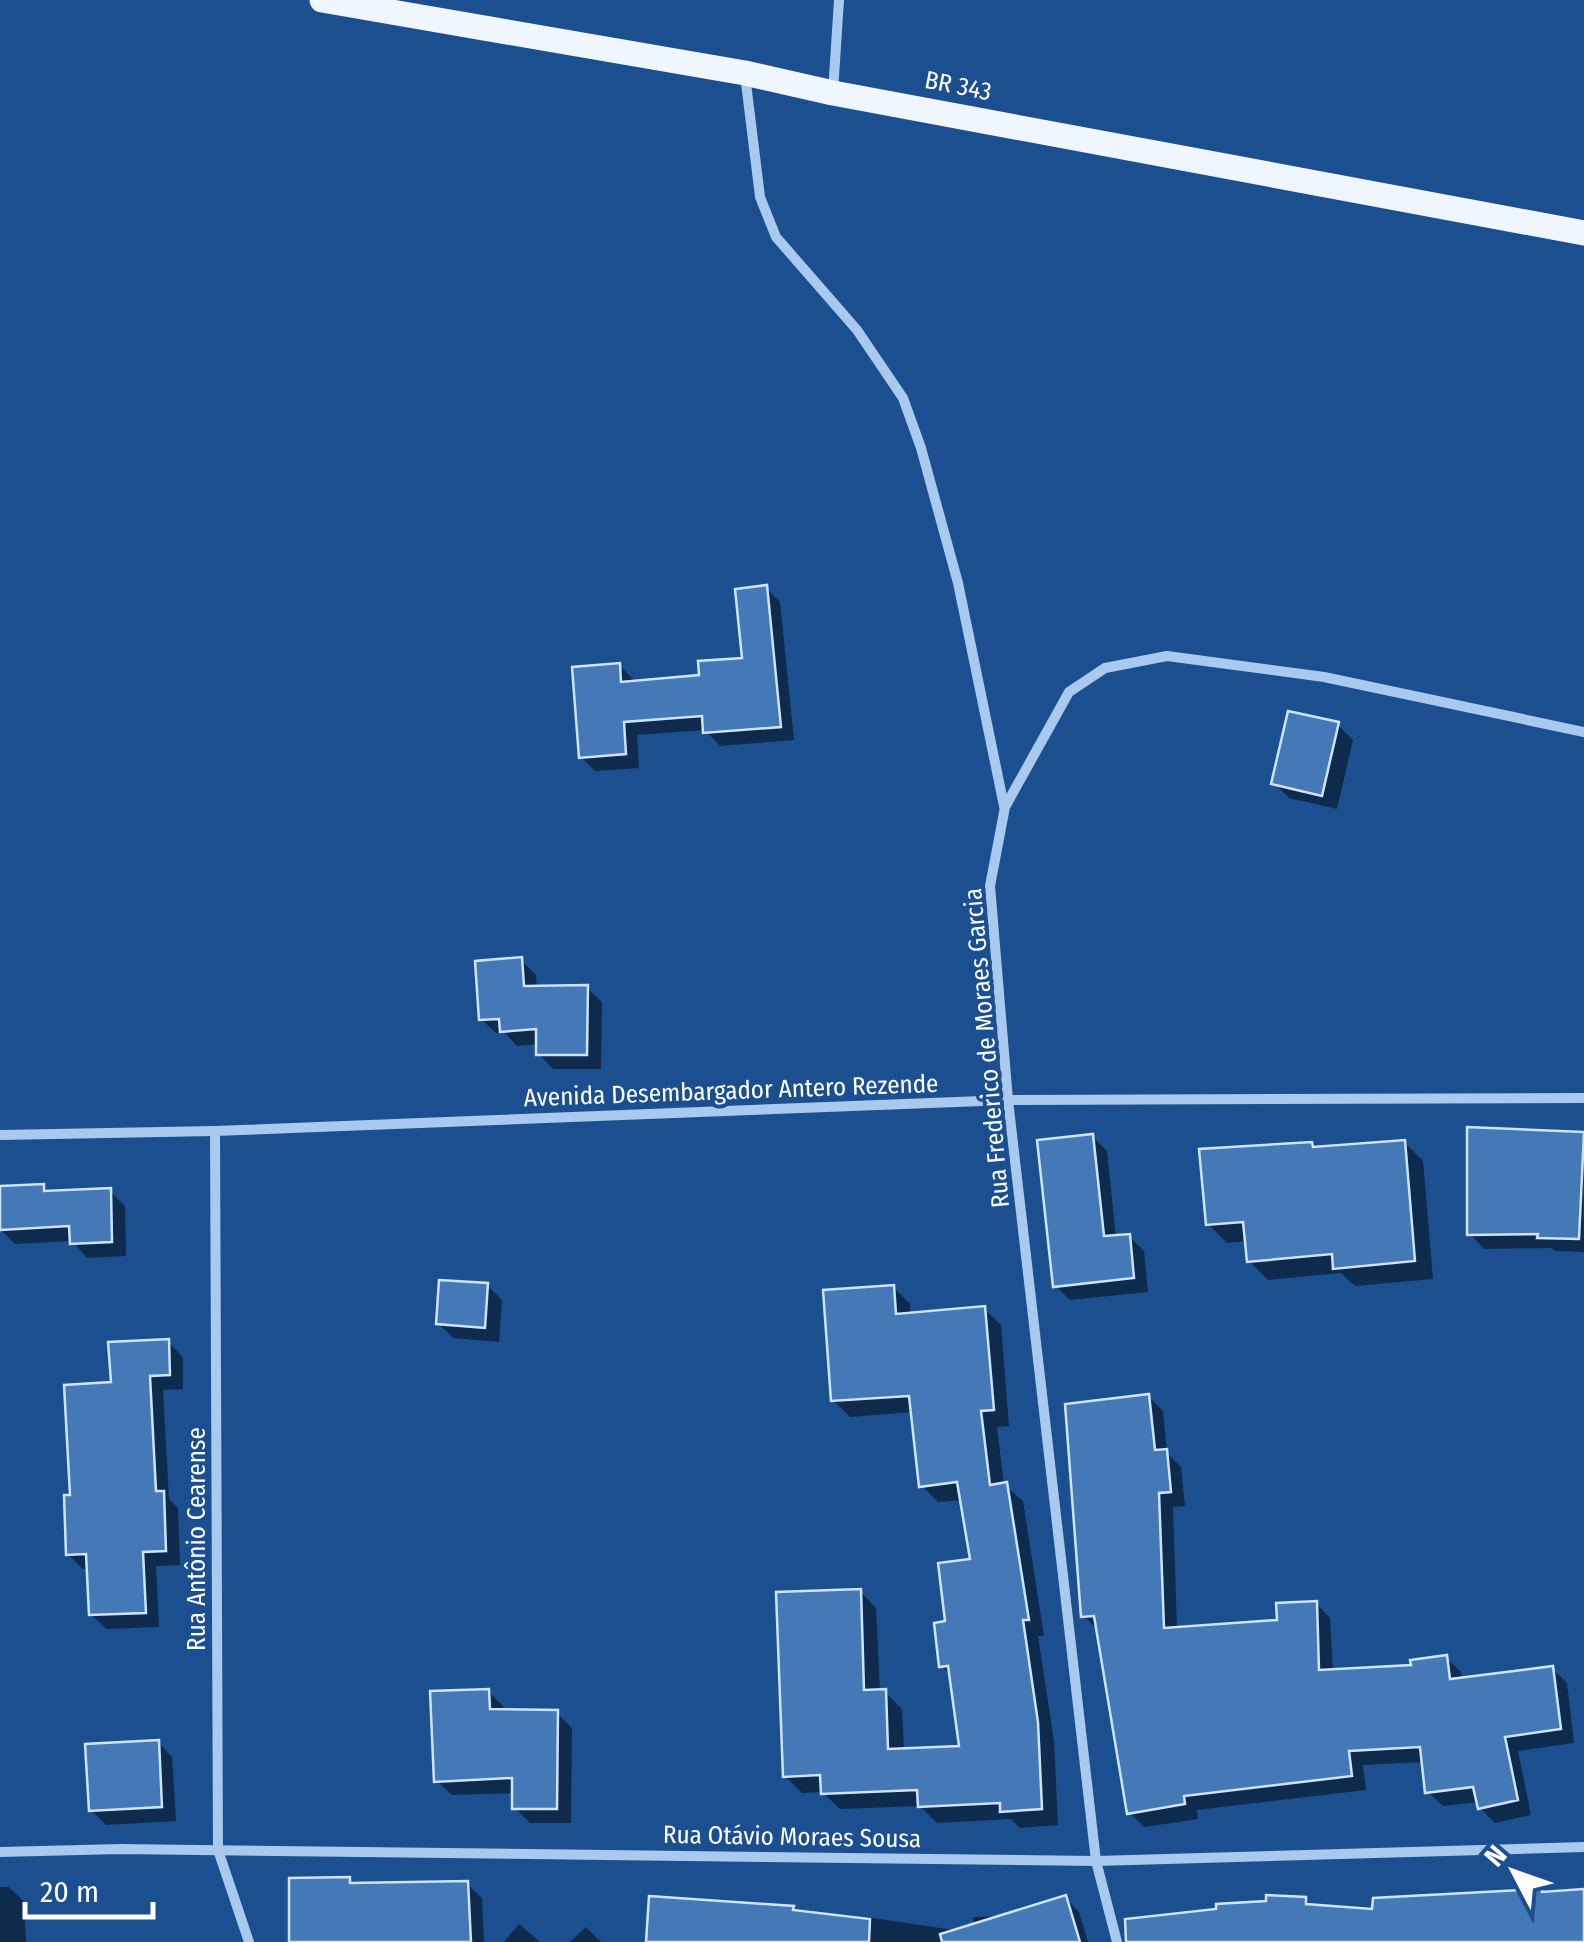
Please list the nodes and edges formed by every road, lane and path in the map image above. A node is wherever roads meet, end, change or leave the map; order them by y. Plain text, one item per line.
1 (322, 0) edge
2 (839, 0) edge
3 (744, 74) junction
4 (832, 93) junction
5 (1584, 233) edge
6 (1584, 732) edge
7 (1004, 808) junction
8 (1584, 1098) edge
9 (1008, 1100) junction
10 (215, 1132) junction
11 (0, 1135) edge
12 (1584, 1847) edge
13 (218, 1850) junction
14 (0, 1852) edge
15 (1096, 1861) junction
16 (249, 1942) edge
17 (1117, 1942) edge

1 - 3 main road, BR 343
2 - 4 street
3 - 4 main road, BR 343
3 - 7 street
4 - 5 main road, BR 343
6 - 7 street, Rua Frederico de Moraes Garcia
7 - 9 street, Rua Frederico de Moraes Garcia
8 - 9 street, Avenida Desembargador Antero Rezende
9 - 10 street, Avenida Desembargador Antero Rezende
9 - 15 street, Rua Frederico de Moraes Garcia
10 - 11 street, Avenida Desembargador Antero Rezende
10 - 13 street, Rua Antônio Cearense
12 - 15 street, Rua Otávio Moraes Sousa
13 - 14 street, Rua Otávio Moraes Sousa
13 - 15 street, Rua Otávio Moraes Sousa
13 - 16 street, Rua Antônio Cearense
15 - 17 street, Rua Frederico de Moraes Garcia

